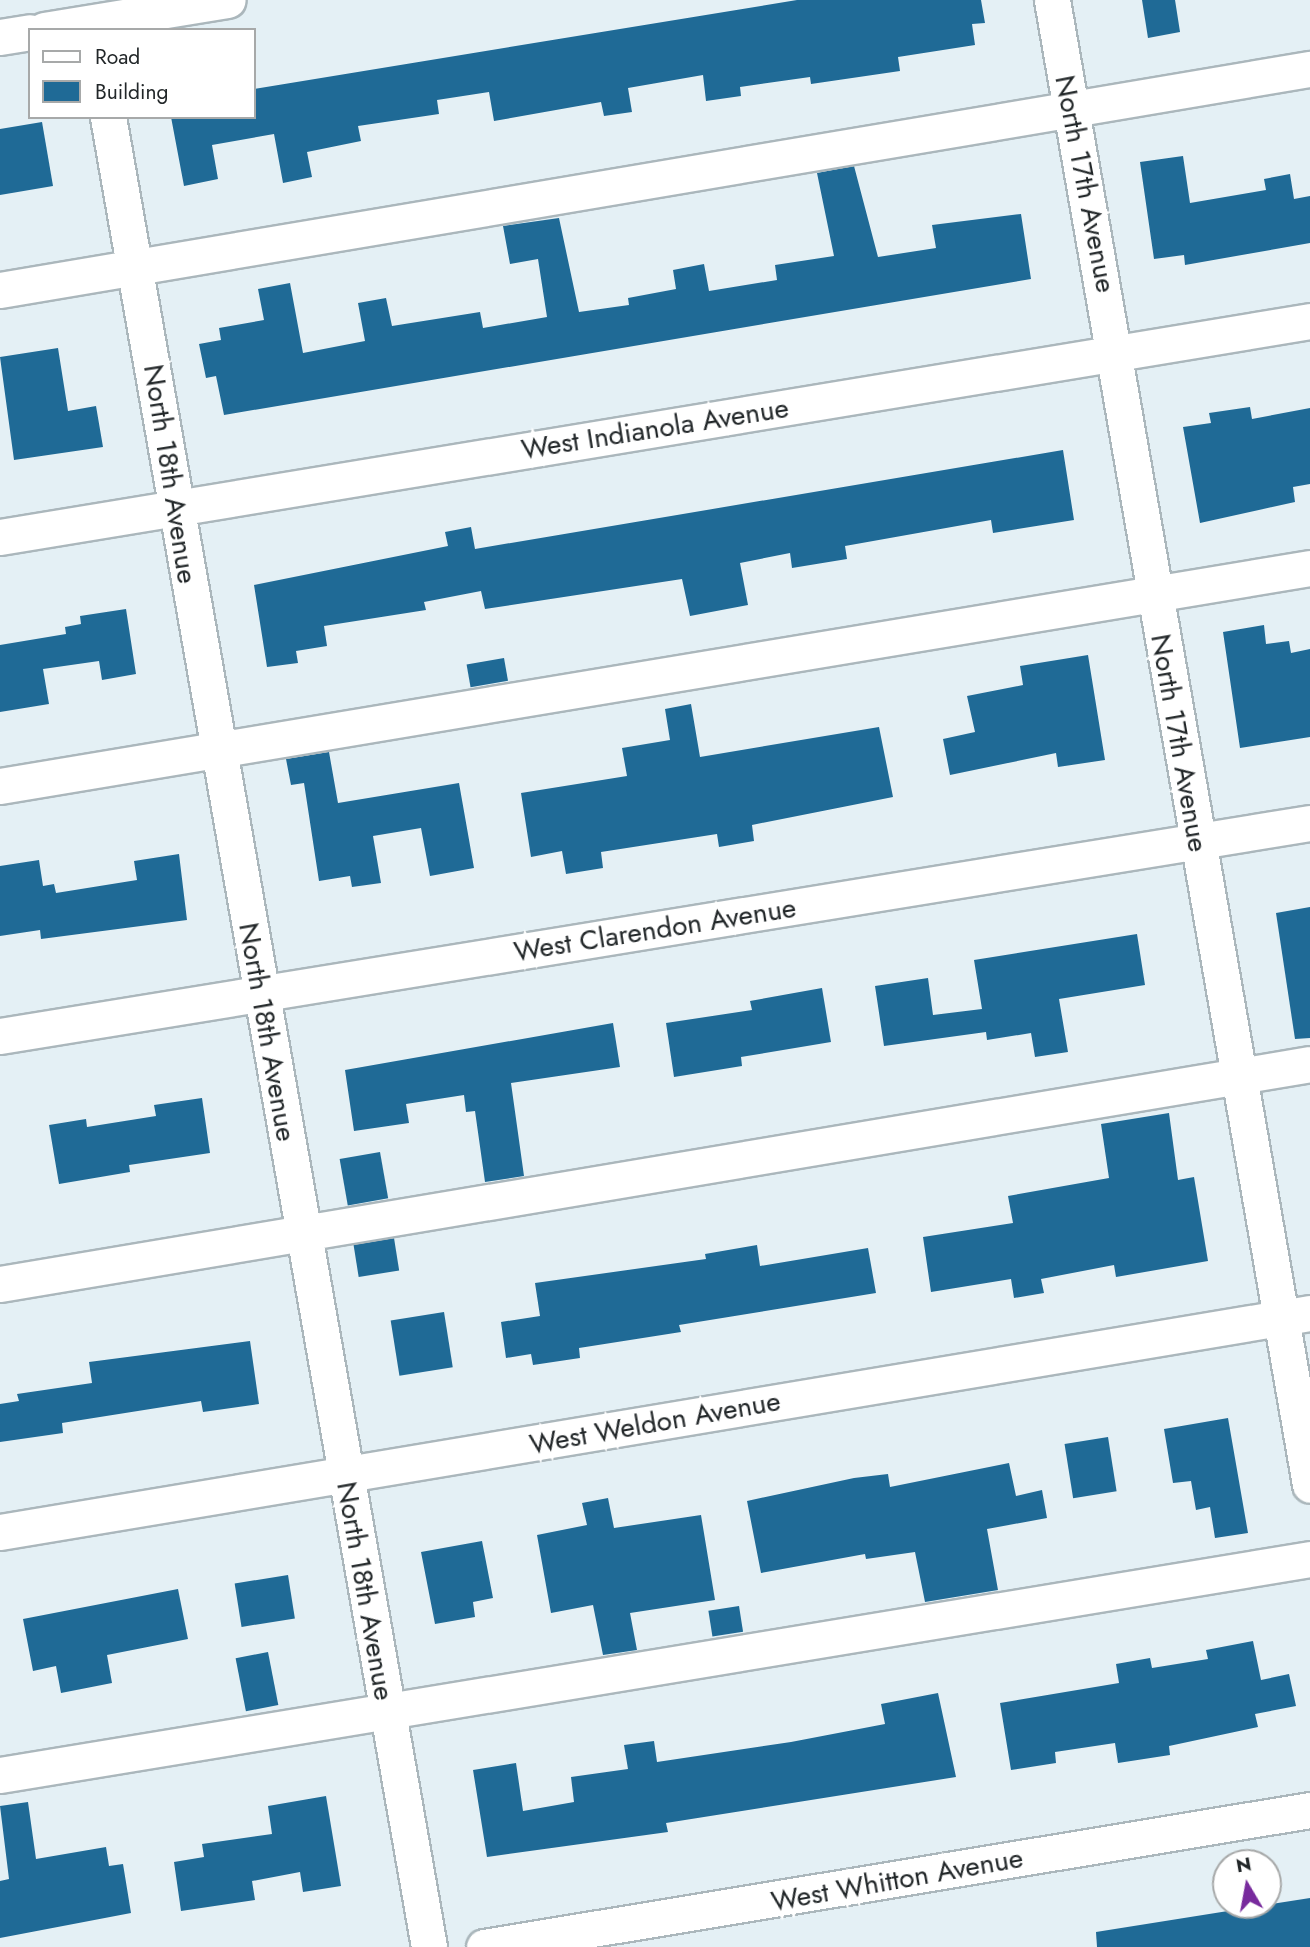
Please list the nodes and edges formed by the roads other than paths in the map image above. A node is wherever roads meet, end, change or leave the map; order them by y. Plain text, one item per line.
1 (228, 0) edge
2 (1052, 0) edge
3 (91, 17) edge
4 (51, 28) edge
5 (28, 32) edge
6 (0, 37) edge
7 (1310, 69) edge
8 (1070, 107) junction
9 (108, 119) edge
10 (135, 268) junction
11 (0, 290) edge
12 (1310, 320) edge
13 (1116, 352) junction
14 (174, 509) junction
15 (0, 537) edge
16 (1310, 568) edge
17 (1154, 595) junction
18 (217, 751) junction
19 (0, 786) edge
20 (1310, 823) edge
21 (1197, 843) junction
22 (260, 994) junction
23 (0, 1037) edge
24 (1310, 1064) edge
25 (1237, 1076) junction
26 (302, 1234) junction
27 (0, 1284) edge
28 (1296, 1315) edge
29 (345, 1475) junction
30 (1310, 1485) edge
31 (0, 1532) edge
32 (1310, 1559) edge
33 (387, 1714) junction
34 (0, 1775) edge
35 (1310, 1810) edge
36 (429, 1947) edge
37 (484, 1947) edge

1 - 3 street
2 - 8 street, North 17th Avenue
3 - 4 street
5 - 6 street
7 - 8 street
8 - 10 street
8 - 13 street, North 17th Avenue
9 - 10 street, North 18th Avenue
10 - 11 street
10 - 14 street, North 18th Avenue
12 - 13 street, West Indianola Avenue
13 - 14 street, West Indianola Avenue
13 - 17 street, North 17th Avenue
14 - 15 street, West Indianola Avenue
14 - 18 street, North 18th Avenue
16 - 17 street
17 - 18 street
17 - 21 street, North 17th Avenue
18 - 19 street
18 - 22 street, North 18th Avenue
20 - 21 street, West Clarendon Avenue
21 - 22 street, West Clarendon Avenue
21 - 25 street, North 17th Avenue
22 - 23 street, West Clarendon Avenue
22 - 26 street, North 18th Avenue
24 - 25 street
25 - 26 street
25 - 28 street, North 17th Avenue
26 - 27 street
26 - 29 street, North 18th Avenue
28 - 29 street, West Weldon Avenue
28 - 30 street, North 17th Avenue
29 - 31 street, West Weldon Avenue
29 - 33 street, North 18th Avenue
32 - 33 street
33 - 34 street
33 - 36 street, North 18th Avenue
35 - 37 street, West Whitton Avenue

